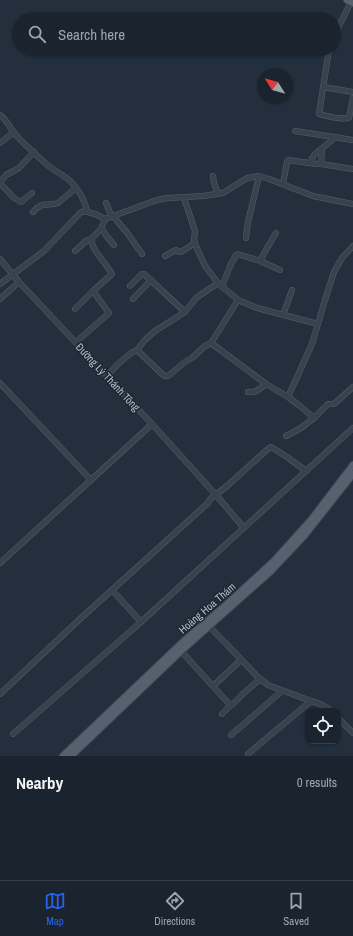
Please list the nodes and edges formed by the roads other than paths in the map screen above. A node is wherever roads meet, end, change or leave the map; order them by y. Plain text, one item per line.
1 (351, 1) edge
2 (341, 22) edge
3 (327, 56) edge
4 (353, 86) edge
5 (323, 87) junction
6 (353, 92) edge
7 (353, 98) edge
8 (0, 115) edge
9 (14, 132) junction
10 (295, 132) dead end
11 (336, 137) junction
12 (353, 140) edge
13 (0, 143) edge
14 (322, 150) junction
15 (34, 152) junction
16 (311, 163) junction
17 (321, 164) junction
18 (353, 169) edge
19 (213, 176) dead end
20 (259, 176) junction
21 (0, 182) edge
22 (283, 184) junction
23 (76, 188) junction
24 (32, 193) dead end
25 (218, 194) junction
26 (184, 198) junction
27 (106, 203) dead end
28 (353, 204) edge
29 (87, 211) junction
30 (33, 212) dead end
31 (113, 216) junction
32 (105, 219) junction
33 (102, 228) junction
34 (276, 233) dead end
35 (246, 238) dead end
36 (91, 239) junction
37 (195, 243) junction
38 (114, 245) dead end
39 (353, 246) edge
40 (76, 251) dead end
41 (142, 254) dead end
42 (165, 256) dead end
43 (0, 259) edge
44 (260, 261) junction
45 (280, 270) dead end
46 (13, 274) junction
47 (151, 280) junction
48 (19, 282) junction
49 (218, 283) junction
50 (0, 284) edge
51 (130, 286) dead end
52 (222, 287) junction
53 (292, 290) dead end
54 (93, 292) junction
55 (0, 299) edge
56 (133, 299) dead end
57 (238, 300) junction
58 (75, 309) dead end
59 (185, 312) junction
60 (283, 315) junction
61 (318, 324) junction
62 (76, 342) junction
63 (211, 344) junction
64 (136, 350) junction
65 (107, 376) junction
66 (0, 383) edge
67 (266, 384) junction
68 (353, 387) edge
69 (248, 392) dead end
70 (288, 397) junction
71 (314, 418) junction
72 (152, 424) junction
73 (353, 428) edge
74 (286, 436) dead end
75 (353, 466) edge
76 (306, 471) junction
77 (353, 474) edge
78 (90, 480) junction
79 (216, 495) junction
80 (244, 528) junction
81 (302, 534) junction
82 (0, 563) edge
83 (112, 590) junction
84 (141, 622) junction
85 (209, 626) junction
86 (181, 651) junction
87 (242, 660) junction
88 (154, 672) junction
89 (260, 680) junction
90 (213, 686) junction
91 (282, 691) junction
92 (0, 694) edge
93 (311, 701) junction
94 (231, 705) junction
95 (327, 708) edge
96 (222, 714) dead end
97 (341, 721) edge
98 (353, 733) edge
99 (13, 734) dead end
100 (231, 735) dead end
101 (248, 754) dead end
102 (68, 755) edge

1 - 2 street
3 - 5 street
4 - 6 street
5 - 6 street
5 - 7 street
8 - 9 street
9 - 13 street
9 - 15 street
10 - 11 street
11 - 12 street
11 - 14 street
14 - 16 street
14 - 17 street
15 - 21 street
15 - 23 street
16 - 17 street
16 - 22 street
17 - 18 street
19 - 25 street
20 - 22 street
20 - 25 street
20 - 35 street
21 - 24 street
22 - 28 street
23 - 29 street
23 - 30 street
25 - 26 street
26 - 31 street
26 - 37 street
27 - 31 street
29 - 32 street
29 - 46 street
31 - 32 street
31 - 41 street
32 - 33 street
33 - 36 street
33 - 38 street
34 - 44 street
36 - 40 street
36 - 54 street
37 - 42 street
37 - 49 street
39 - 61 street
43 - 46 street, Đường Lý Thánh Tông
44 - 45 street
44 - 52 street
46 - 48 street, Đường Lý Thánh Tông
46 - 50 street
47 - 51 street
47 - 56 street
47 - 59 street
48 - 55 street
48 - 62 street, Đường Lý Thánh Tông
49 - 52 street
49 - 59 street
52 - 57 street
53 - 60 street
54 - 58 street
54 - 62 street
57 - 60 street
57 - 63 street
59 - 64 street
60 - 61 street
61 - 70 street
62 - 65 street, Đường Lý Thánh Tông
63 - 64 street
63 - 67 street
64 - 65 street
65 - 72 street, Đường Lý Thánh Tông
66 - 78 street
67 - 69 street
67 - 70 street
68 - 71 street
70 - 71 street
71 - 74 street
72 - 78 street
72 - 79 street, Đường Lý Thánh Tông
73 - 76 street
75 - 81 main road, Hoàng Hoa Thám
76 - 79 street
76 - 80 street
77 - 81 main road, Hoàng Hoa Thám
78 - 82 street
79 - 80 street, Đường Lý Thánh Tông
79 - 83 street
80 - 84 street
81 - 85 main road, Hoàng Hoa Thám
81 - 88 main road, Hoàng Hoa Thám
83 - 84 street
83 - 92 street
84 - 99 street
85 - 86 main road, Hoàng Hoa Thám
85 - 87 street
86 - 88 main road, Hoàng Hoa Thám
86 - 90 street
87 - 89 street
87 - 90 street
88 - 102 main road, Hoàng Hoa Thám
89 - 91 street
89 - 94 street
90 - 94 street
91 - 93 street
91 - 100 street
93 - 95 street
93 - 101 street
94 - 96 street
97 - 98 street

